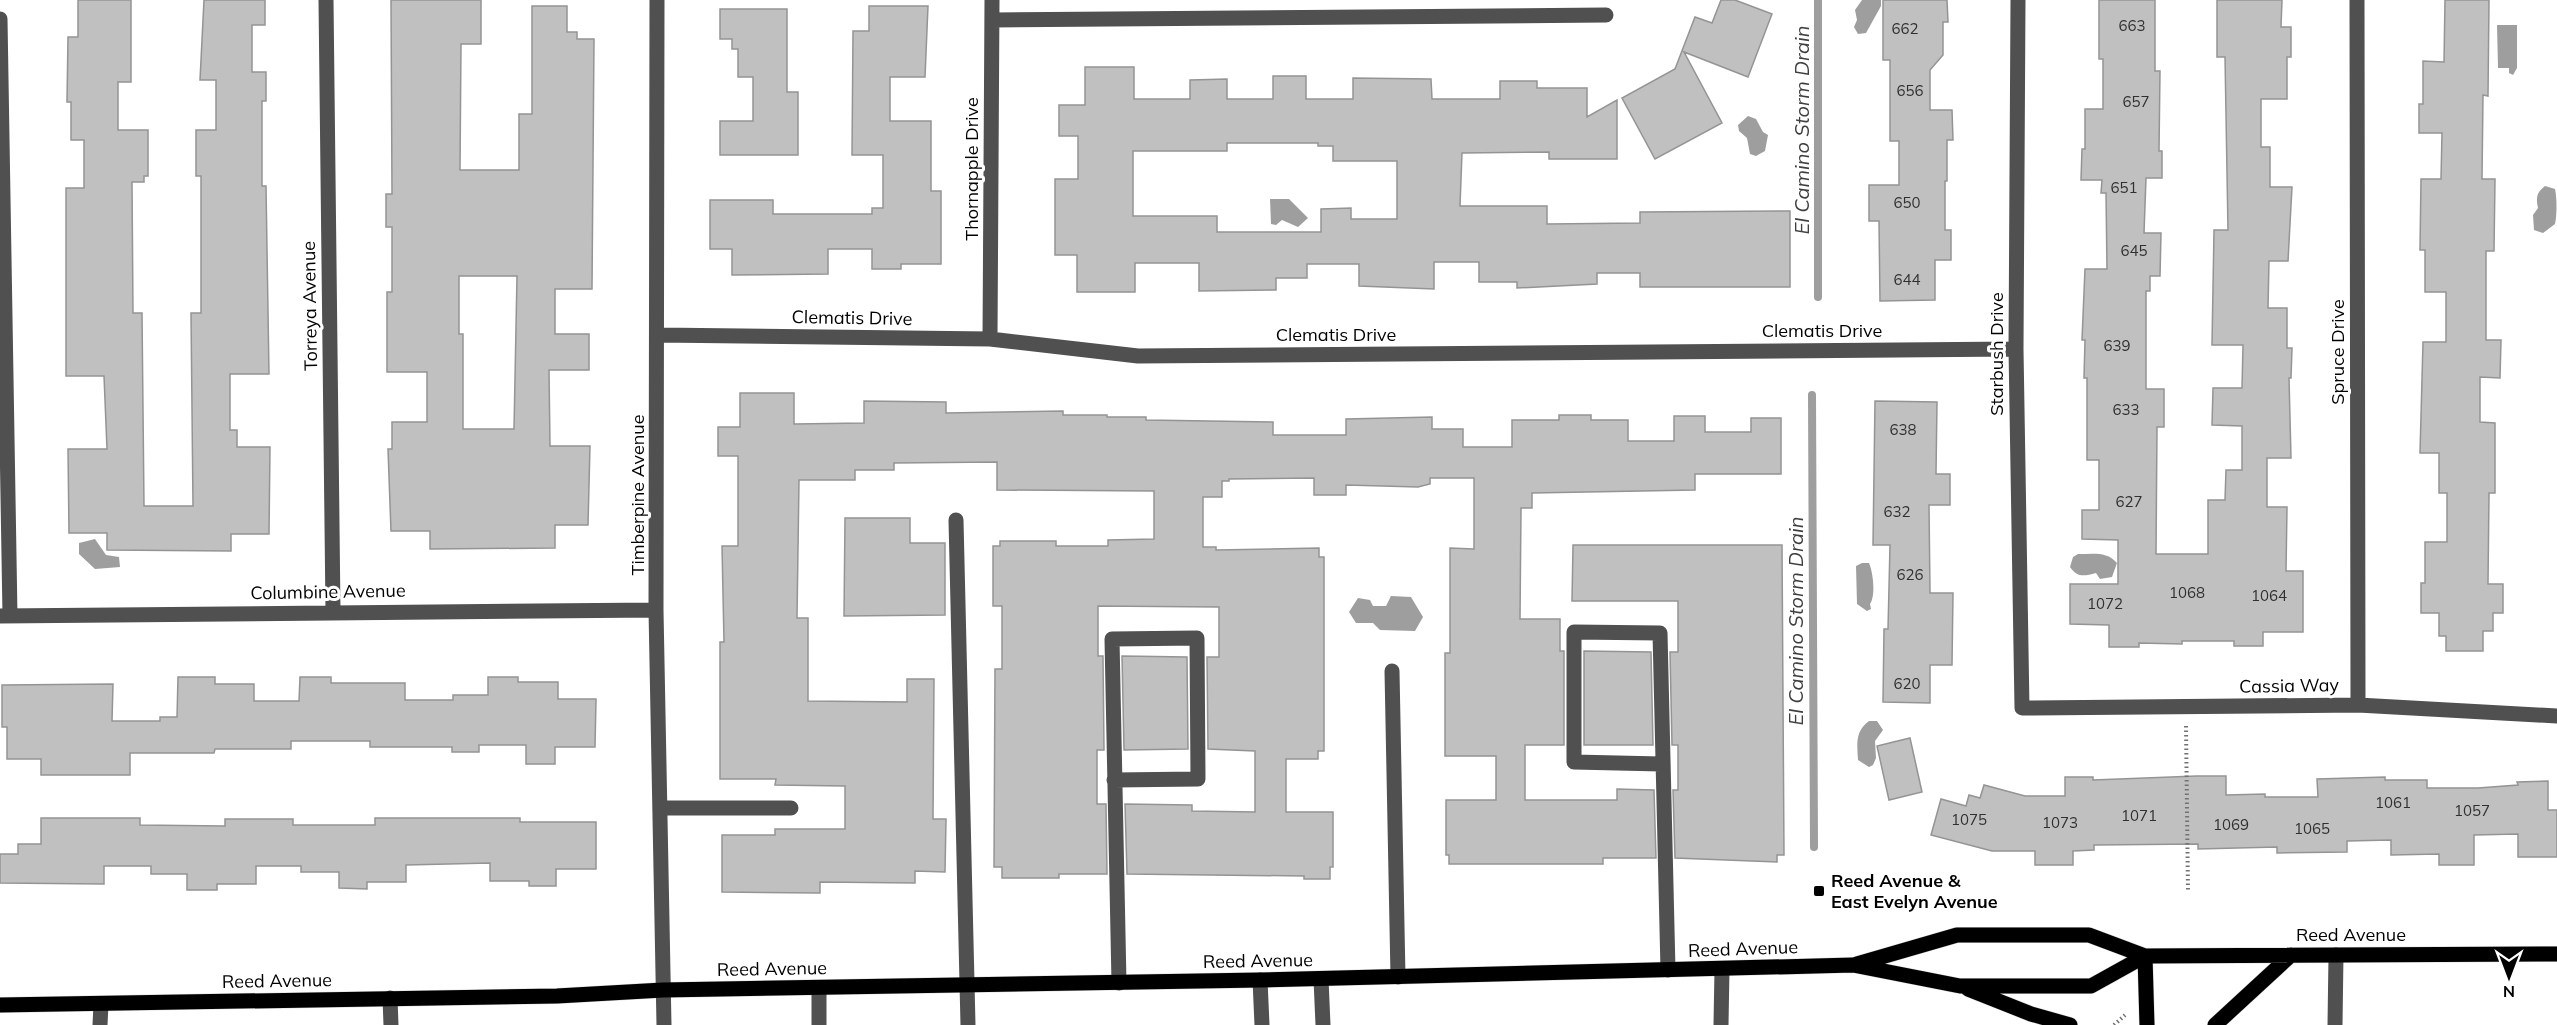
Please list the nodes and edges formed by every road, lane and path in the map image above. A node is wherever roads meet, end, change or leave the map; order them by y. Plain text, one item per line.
1 (326, 0) edge
2 (657, 0) edge
3 (992, 0) edge
4 (2018, 0) edge
5 (2358, 0) edge
6 (1606, 15) dead end
7 (0, 19) edge
8 (992, 20) junction
9 (658, 335) junction
10 (990, 339) junction
11 (2016, 349) junction
12 (956, 520) dead end
13 (656, 610) junction
14 (333, 612) junction
15 (5, 616) edge
16 (1392, 671) dead end
17 (2358, 705) junction
18 (2186, 707) junction
19 (2022, 708) joint
20 (2557, 716) edge
21 (1661, 764) junction
22 (1114, 780) junction
23 (660, 808) junction
24 (791, 808) dead end
25 (2188, 892) dead end
26 (2557, 954) edge
27 (2291, 955) junction
28 (2336, 955) junction
29 (2145, 956) junction
30 (1853, 965) junction
31 (1722, 969) junction
32 (1668, 970) junction
33 (1398, 977) junction
34 (1321, 979) junction
35 (1260, 981) junction
36 (1119, 983) junction
37 (968, 986) junction
38 (1960, 986) junction
39 (819, 988) junction
40 (663, 990) junction
41 (390, 998) junction
42 (100, 1004) junction
43 (0, 1005) edge
44 (2132, 1015) dead end
45 (100, 1025) edge
46 (391, 1025) edge
47 (664, 1025) edge
48 (819, 1025) edge
49 (968, 1025) edge
50 (1262, 1025) edge
51 (1323, 1025) edge
52 (1721, 1025) edge
53 (2070, 1025) edge
54 (2114, 1025) edge
55 (2147, 1025) edge
56 (2215, 1025) edge
57 (2335, 1025) edge

1 - 14 street, Torreya Avenue
2 - 9 street, Timberpine Avenue
3 - 8 street, Thornapple Drive
4 - 11 street, Starbush Drive
5 - 17 street, Spruce Drive
6 - 8 street
7 - 15 street
8 - 10 street, Thornapple Drive
9 - 10 street, Clematis Drive
9 - 13 street, Timberpine Avenue
10 - 11 street, Clematis Drive
11 - 19 street, Starbush Drive
12 - 37 street
13 - 14 street, Columbine Avenue
13 - 23 street, Timberpine Avenue
14 - 15 street, Columbine Avenue
16 - 33 street
17 - 18 street, Cassia Way
17 - 20 street, Cassia Way
18 - 19 street, Cassia Way
18 - 25 path
21 - 21 street
21 - 32 street
22 - 22 street
22 - 36 street
23 - 24 street
23 - 40 street, Timberpine Avenue
26 - 28 main road, Reed Avenue
27 - 28 main road, Reed Avenue
27 - 29 main road, Reed Avenue
27 - 56 main road
28 - 57 street
29 - 30 main road, Reed Avenue
29 - 38 main road, Reed Avenue
29 - 55 main road
30 - 31 main road, Reed Avenue
30 - 38 main road, Reed Avenue
31 - 32 main road, Reed Avenue
31 - 52 street
32 - 33 main road, Reed Avenue
33 - 34 main road, Reed Avenue
34 - 35 main road, Reed Avenue
34 - 51 street
35 - 36 main road, Reed Avenue
35 - 50 street
36 - 37 main road, Reed Avenue
37 - 39 main road, Reed Avenue
37 - 49 street
38 - 53 main road
39 - 40 main road, Reed Avenue
39 - 48 street
40 - 41 main road, Reed Avenue
40 - 47 street
41 - 42 main road, Reed Avenue
41 - 46 street
42 - 43 main road, Reed Avenue
42 - 45 street
44 - 54 path

